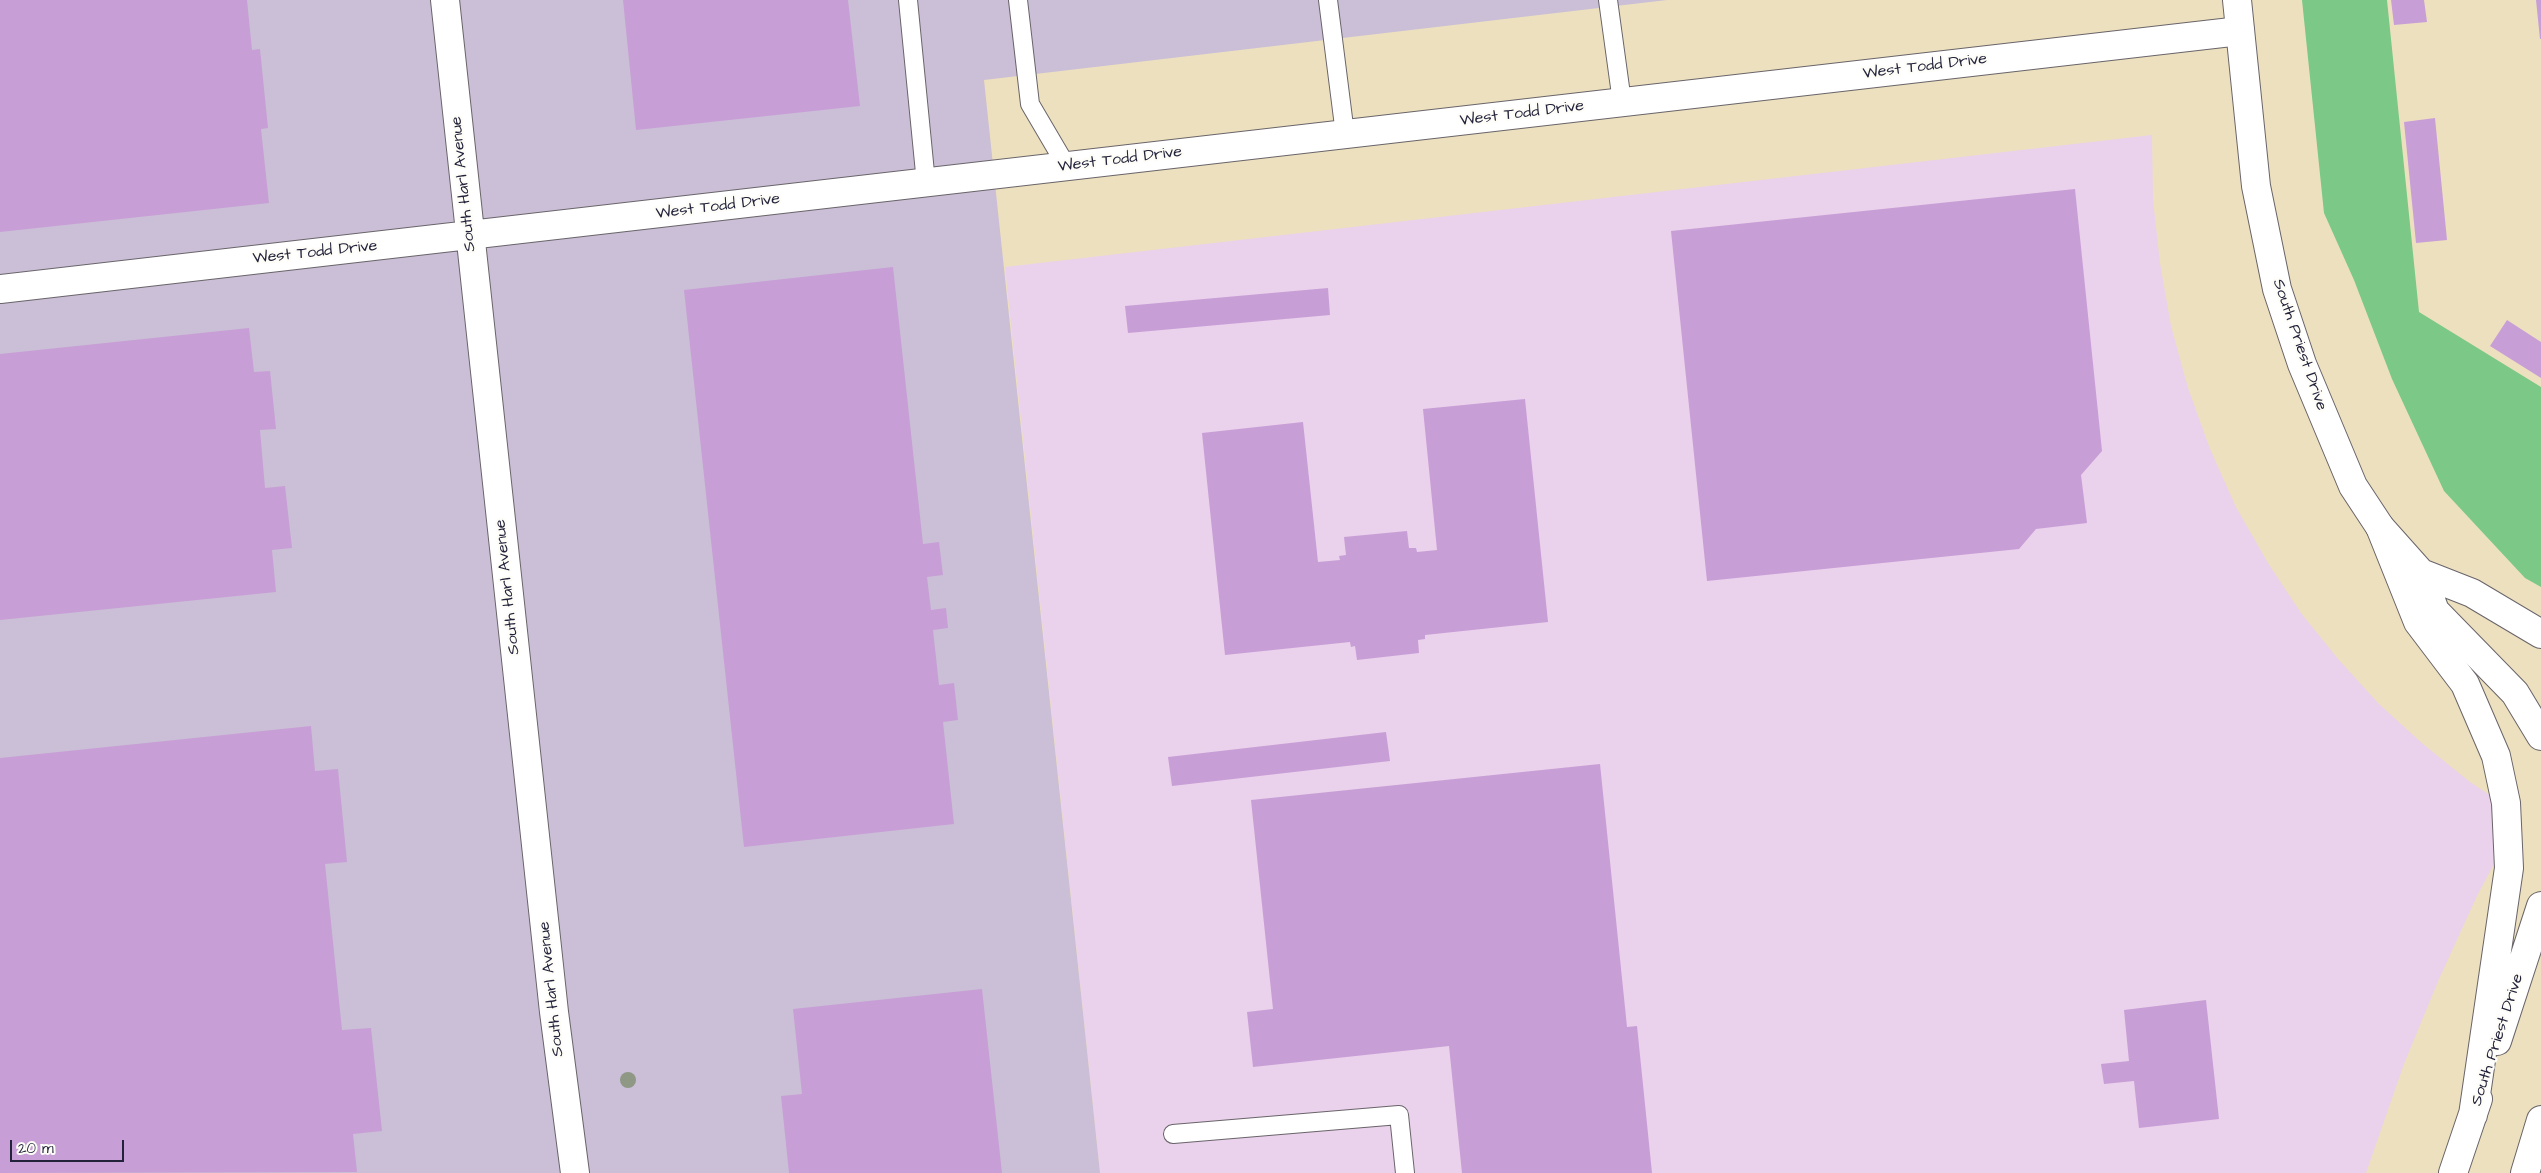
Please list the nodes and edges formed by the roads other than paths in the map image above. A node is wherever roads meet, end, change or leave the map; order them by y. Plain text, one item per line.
1 (445, 0) edge
2 (908, 0) edge
3 (1018, 0) edge
4 (1328, 0) edge
5 (1608, 0) edge
6 (2237, 0) edge
7 (2240, 30) junction
8 (1622, 102) junction
9 (1345, 134) junction
10 (1067, 166) junction
11 (926, 183) junction
12 (470, 236) junction
13 (0, 288) edge
14 (2380, 527) junction
15 (2421, 573) junction
16 (2541, 634) edge
17 (2541, 736) edge
18 (2541, 906) edge
19 (2473, 1115) junction
20 (2541, 1120) edge
21 (1173, 1134) dead end
22 (575, 1173) edge
23 (1405, 1173) edge
24 (2453, 1173) edge
25 (2526, 1173) edge

1 - 12 street, South Harl Avenue
2 - 11 lane
3 - 10 lane
4 - 9 lane
5 - 8 lane
6 - 7 street, South Priest Drive
7 - 8 street, West Todd Drive
7 - 14 street, South Priest Drive
8 - 9 street, West Todd Drive
9 - 10 street, West Todd Drive
10 - 11 street, West Todd Drive
11 - 12 street, West Todd Drive
12 - 13 street, West Todd Drive
12 - 22 street, South Harl Avenue
14 - 15 street, South Priest Drive
14 - 19 street
15 - 16 street, South Priest Drive
15 - 17 street, South Priest Drive
18 - 19 street, South Priest Drive
19 - 24 street, South Priest Drive
20 - 25 street
21 - 23 lane

